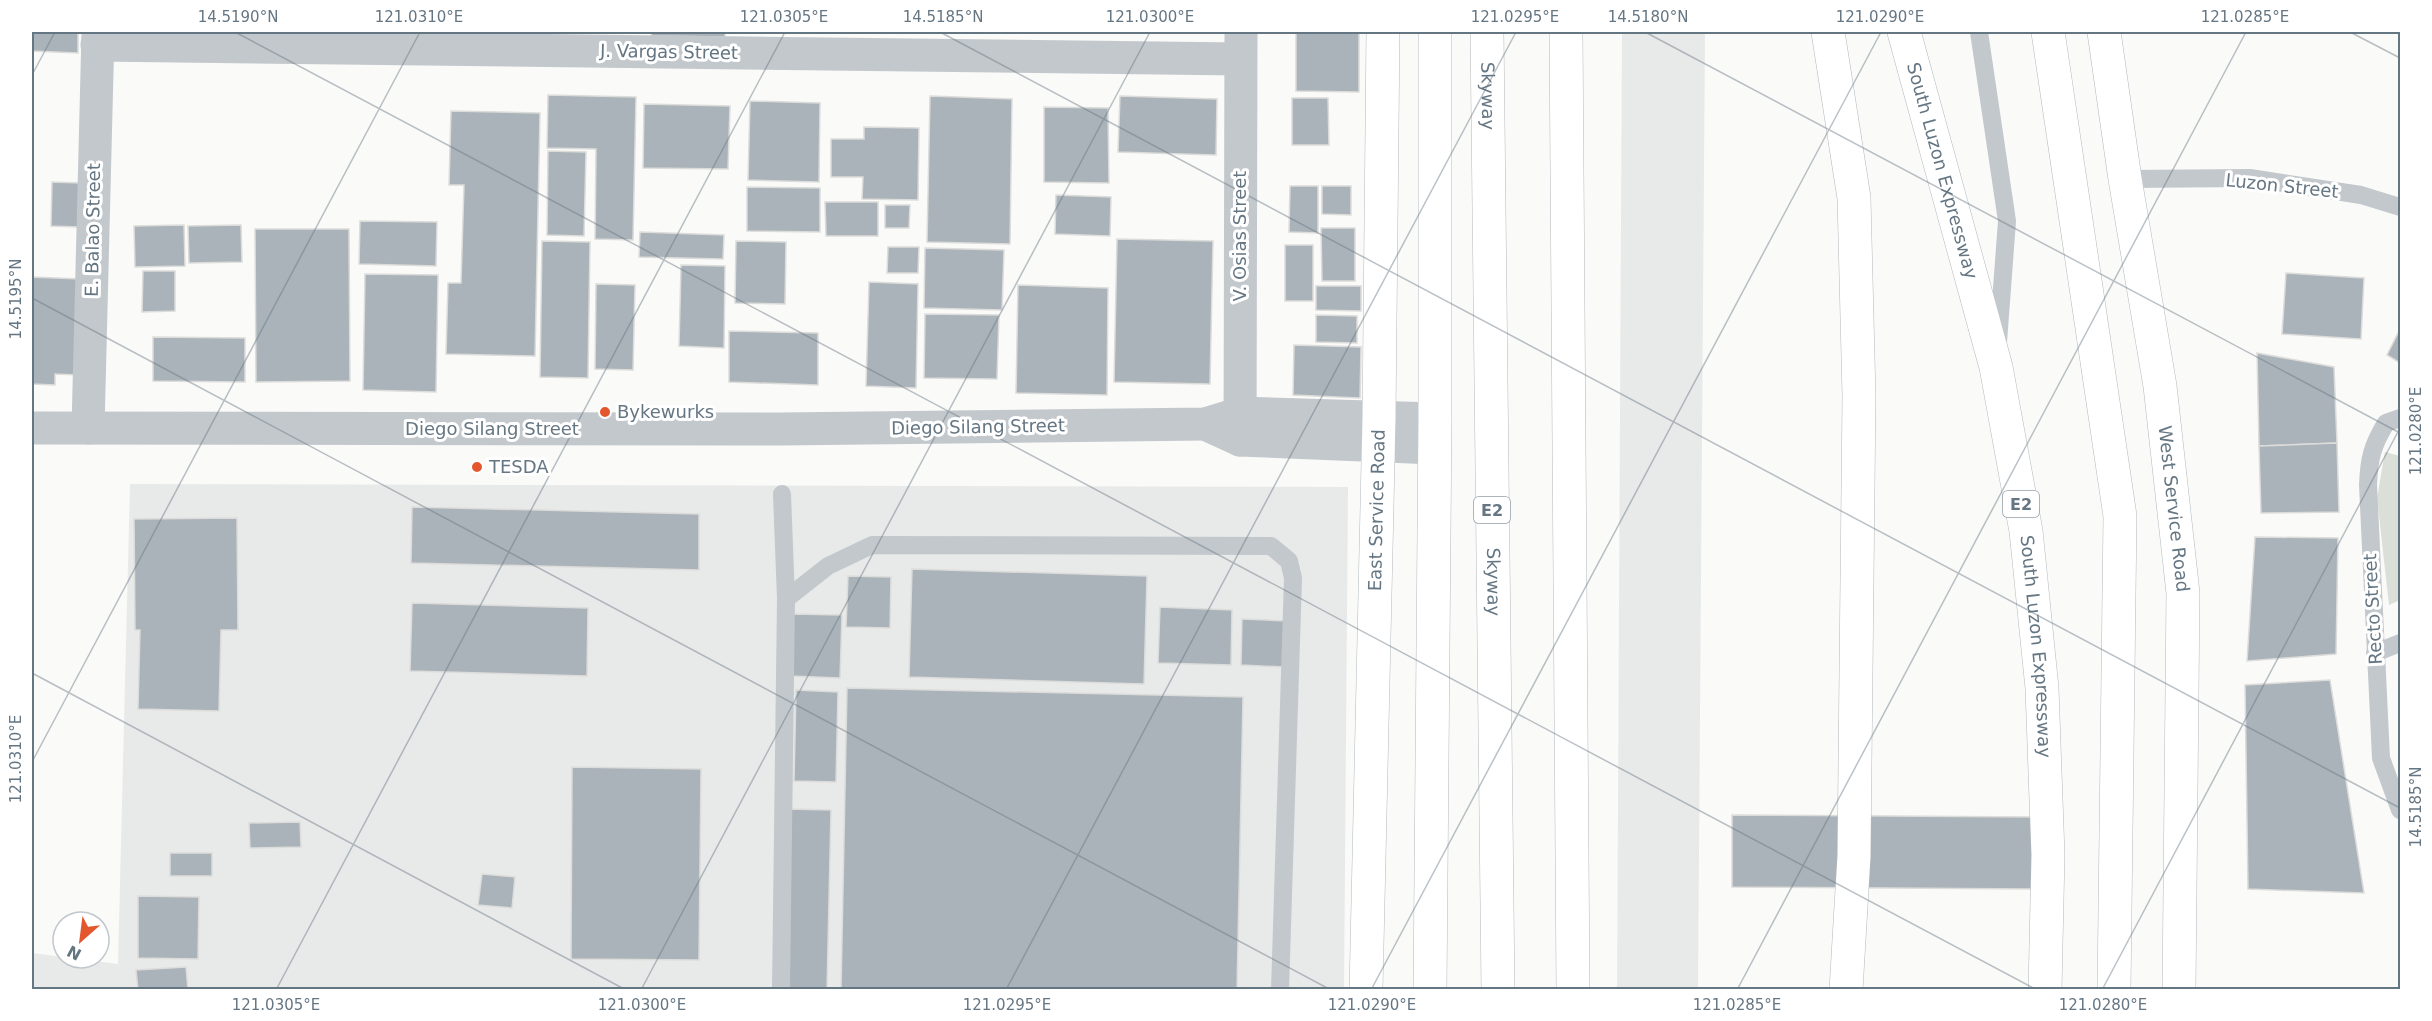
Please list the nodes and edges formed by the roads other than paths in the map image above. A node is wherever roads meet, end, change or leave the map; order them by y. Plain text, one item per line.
1 (1383, 32) edge
2 (1435, 32) edge
3 (1487, 32) edge
4 (1566, 32) edge
5 (1828, 32) edge
6 (1904, 32) edge
7 (1979, 32) edge
8 (2048, 32) edge
9 (2104, 32) edge
10 (98, 38) edge
11 (1241, 45) edge
12 (2125, 179) junction
13 (2400, 207) edge
14 (1996, 367) junction
15 (2400, 418) edge
16 (1240, 426) junction
17 (32, 428) edge
18 (88, 428) junction
19 (1378, 433) junction
20 (1435, 434) junction
21 (782, 494) dead end
22 (786, 599) junction
23 (2400, 643) edge
24 (2375, 653) junction
25 (2399, 804) edge
26 (781, 990) edge
27 (1280, 990) edge
28 (1365, 990) edge
29 (1430, 990) edge
30 (1498, 990) edge
31 (1573, 990) edge
32 (1846, 990) edge
33 (2045, 990) edge
34 (2114, 990) edge
35 (2179, 990) edge

1 - 19 main road, East Service Road
2 - 20 main road
3 - 30 main road, Skyway / E2
4 - 31 main road
5 - 32 main road
6 - 14 main road, South Luzon Expressway / E2
7 - 14 lane
8 - 34 main road
9 - 12 main road, West Service Road
10 - 11 street, J. Vargas Street
10 - 18 street, E. Balao Street
11 - 16 street, V. Osias Street
12 - 13 lane, Luzon Street
12 - 35 main road, West Service Road
14 - 33 main road, South Luzon Expressway / E2
15 - 24 lane, Recto Street
16 - 18 street, Diego Silang Street
16 - 19 street, Diego Silang Street
17 - 18 street, Diego Silang Street
19 - 20 street, Diego Silang Street
19 - 28 main road, East Service Road
20 - 29 main road
21 - 22 lane
22 - 26 lane
22 - 27 lane
23 - 24 lane
24 - 25 lane, Recto Street

